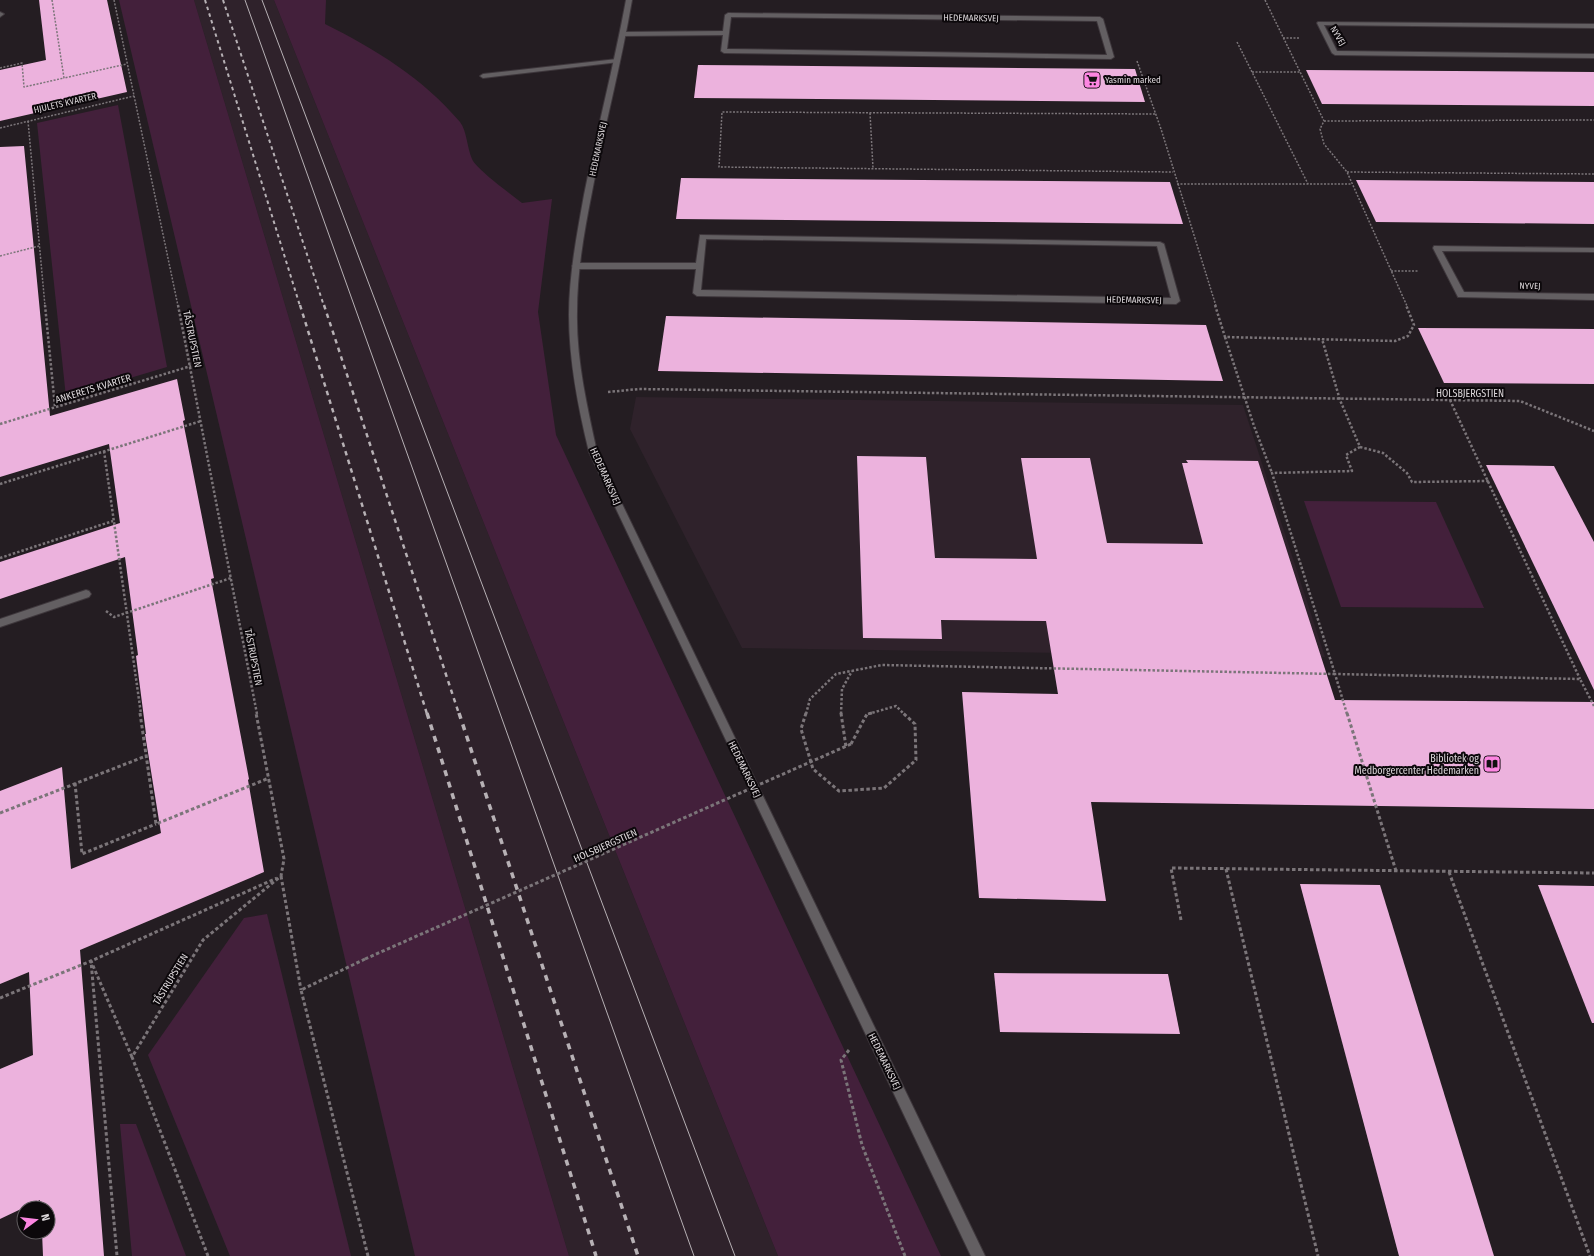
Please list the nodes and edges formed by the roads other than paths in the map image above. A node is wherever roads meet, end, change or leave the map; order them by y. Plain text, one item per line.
1 (629, 0) edge
2 (1594, 26) edge
3 (726, 33) junction
4 (624, 34) junction
5 (1594, 56) edge
6 (617, 61) junction
7 (483, 76) dead end
8 (1594, 250) edge
9 (576, 266) junction
10 (700, 266) junction
11 (1594, 297) edge
12 (86, 594) dead end
13 (0, 623) edge
14 (978, 1256) edge

1 - 4 street, HEDEMARKSVEJ
2 - 5 street, NYVEJ
3 - 3 street, HEDEMARKSVEJ
3 - 4 street
4 - 6 street, HEDEMARKSVEJ
6 - 7 street
6 - 9 street, HEDEMARKSVEJ
8 - 11 street, NYVEJ
9 - 10 street
9 - 14 street, HEDEMARKSVEJ
10 - 10 street, HEDEMARKSVEJ
12 - 13 street

